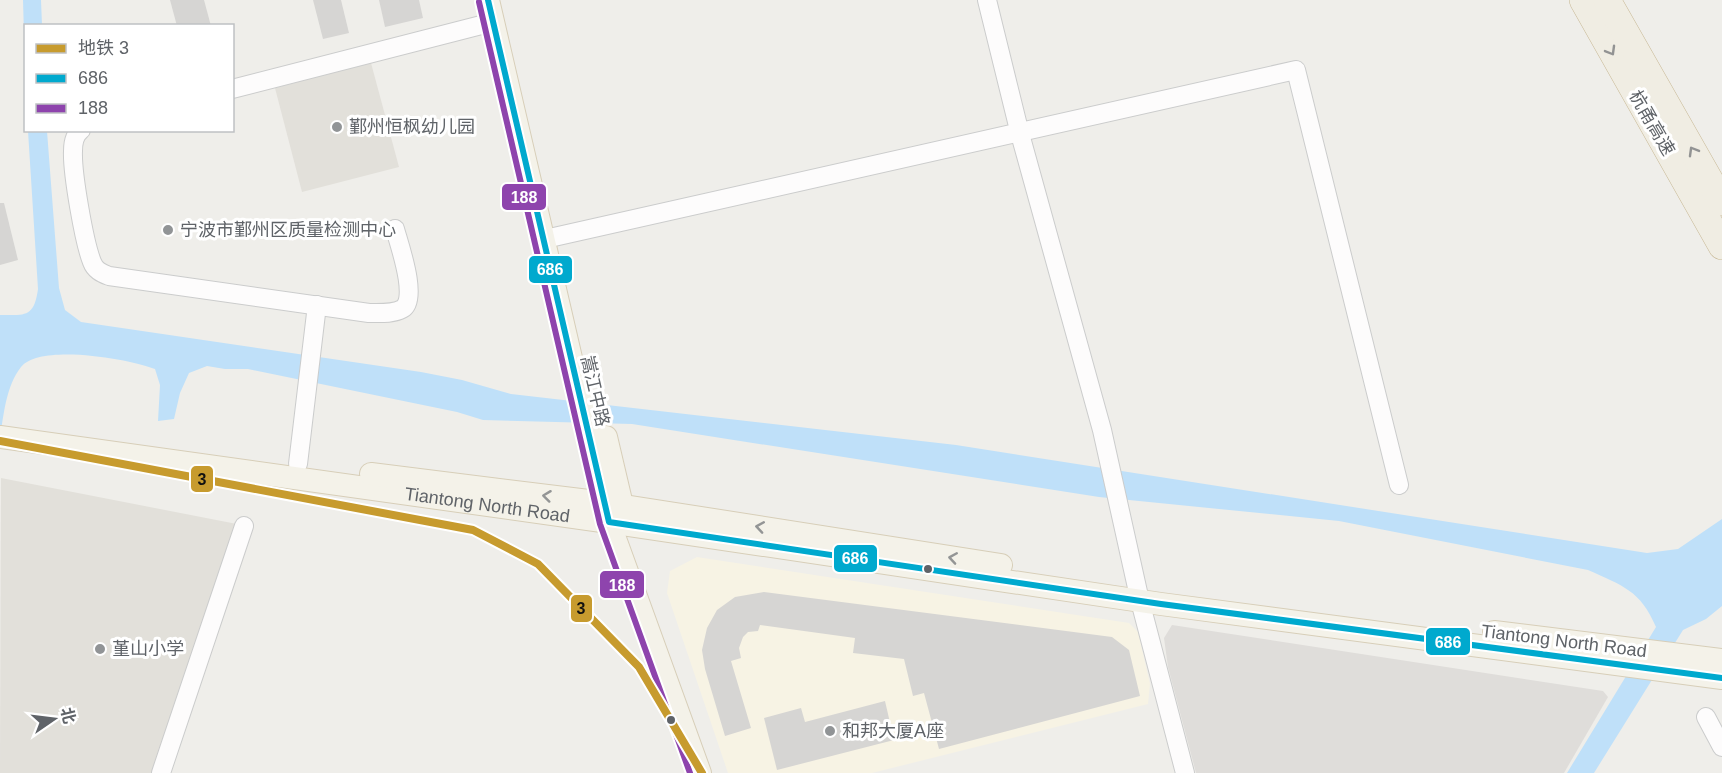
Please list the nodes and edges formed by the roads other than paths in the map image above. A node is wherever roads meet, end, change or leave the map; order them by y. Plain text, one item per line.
1 (488, 0) edge
2 (503, 0) edge
3 (987, 0) edge
4 (1583, 0) edge
5 (1607, 0) edge
6 (494, 22) junction
7 (234, 88) edge
8 (80, 132) edge
9 (1020, 134) junction
10 (1722, 202) edge
11 (395, 229) dead end
12 (552, 238) junction
13 (1722, 246) edge
14 (317, 305) junction
15 (10, 422) edge
16 (0, 437) edge
17 (298, 464) junction
18 (1400, 485) dead end
19 (616, 514) junction
20 (244, 526) dead end
21 (1144, 592) junction
22 (1315, 617) junction
23 (1722, 660) edge
24 (1722, 678) edge
25 (1706, 717) dead end
26 (1722, 747) edge
27 (161, 773) edge
28 (700, 773) edge
29 (714, 773) edge
30 (1185, 773) edge

1 - 6 main road, 嵩江中路
2 - 12 main road, 嵩江中路
3 - 9 street
4 -> 13 highway, 杭甬高速
10 -> 5 highway, 杭甬高速
6 - 7 street
6 - 12 main road, 嵩江中路
8 - 14 street
9 - 12 street
9 - 18 street
9 - 21 street
11 - 14 street
12 - 19 main road, 嵩江中路
12 - 19 main road, 嵩江中路
14 - 17 street
15 - 17 main road
16 - 19 main road, Tiantong North Road
19 -> 17 main road
19 - 21 main road, Tiantong North Road
19 - 28 main road, 嵩江中路
19 - 29 main road, 嵩江中路
20 - 27 street
21 - 22 main road, Tiantong North Road
21 - 30 street
22 - 23 main road, Tiantong North Road
22 - 24 main road, Tiantong North Road
25 - 26 street

